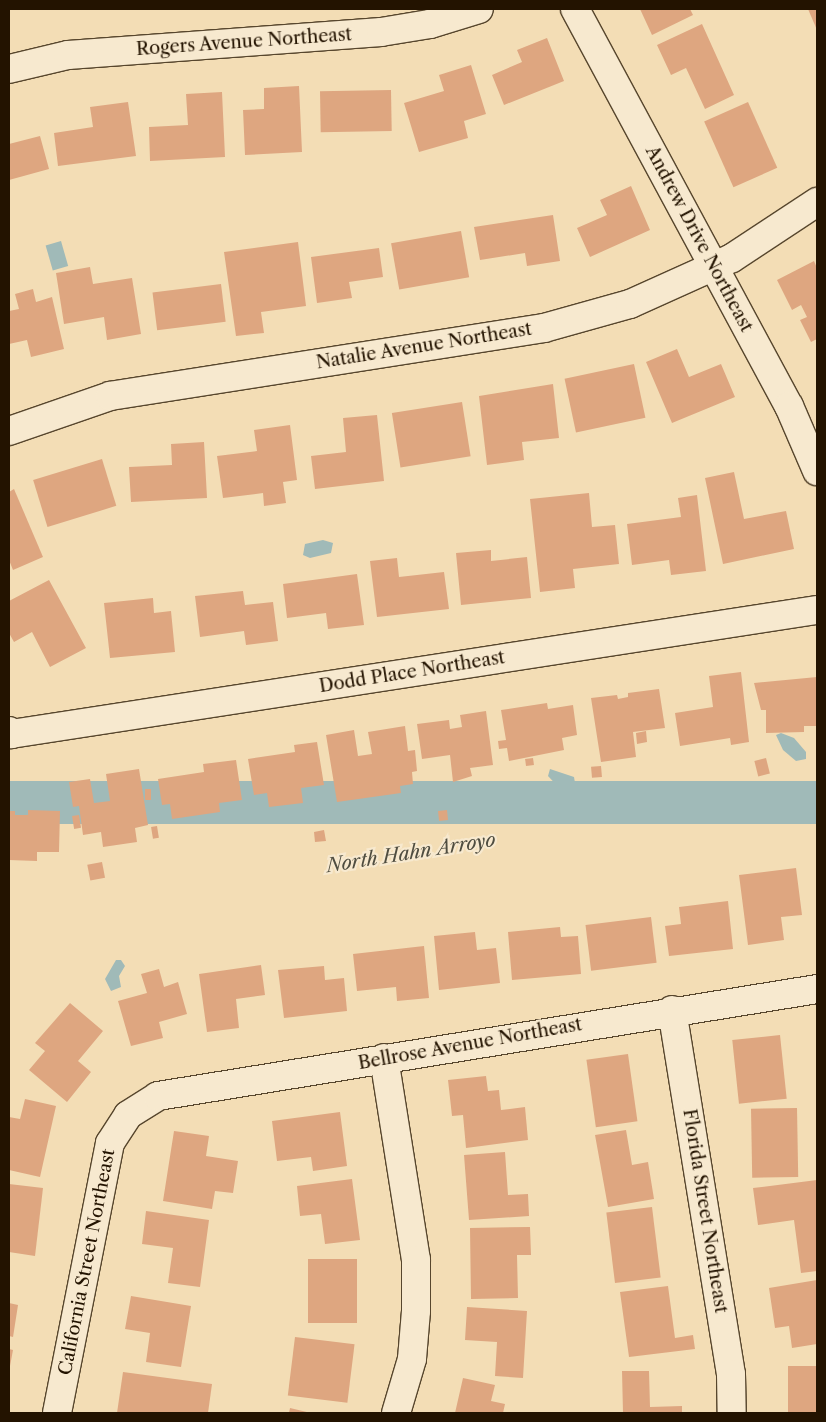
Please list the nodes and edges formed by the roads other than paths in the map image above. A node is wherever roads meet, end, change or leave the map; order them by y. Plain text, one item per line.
1 (479, 9) edge
2 (576, 9) edge
3 (9, 69) edge
4 (817, 202) edge
5 (714, 267) junction
6 (9, 431) edge
7 (817, 471) edge
8 (817, 610) edge
9 (9, 731) edge
10 (817, 988) edge
11 (672, 1010) junction
12 (384, 1058) junction
13 (128, 1116) joint
14 (57, 1413) edge
15 (396, 1413) edge
16 (732, 1413) edge

1 - 3 street, Rogers Avenue Northeast
2 - 5 street, Andrew Drive Northeast
4 - 5 street, Natalie Avenue Northeast
5 - 6 street, Natalie Avenue Northeast
5 - 7 street, Andrew Drive Northeast
8 - 9 street, Dodd Place Northeast
10 - 11 street, Bellrose Avenue Northeast
11 - 12 street, Bellrose Avenue Northeast
11 - 16 street, Florida Street Northeast
12 - 13 street, Bellrose Avenue Northeast
12 - 15 street
13 - 14 street, California Street Northeast

